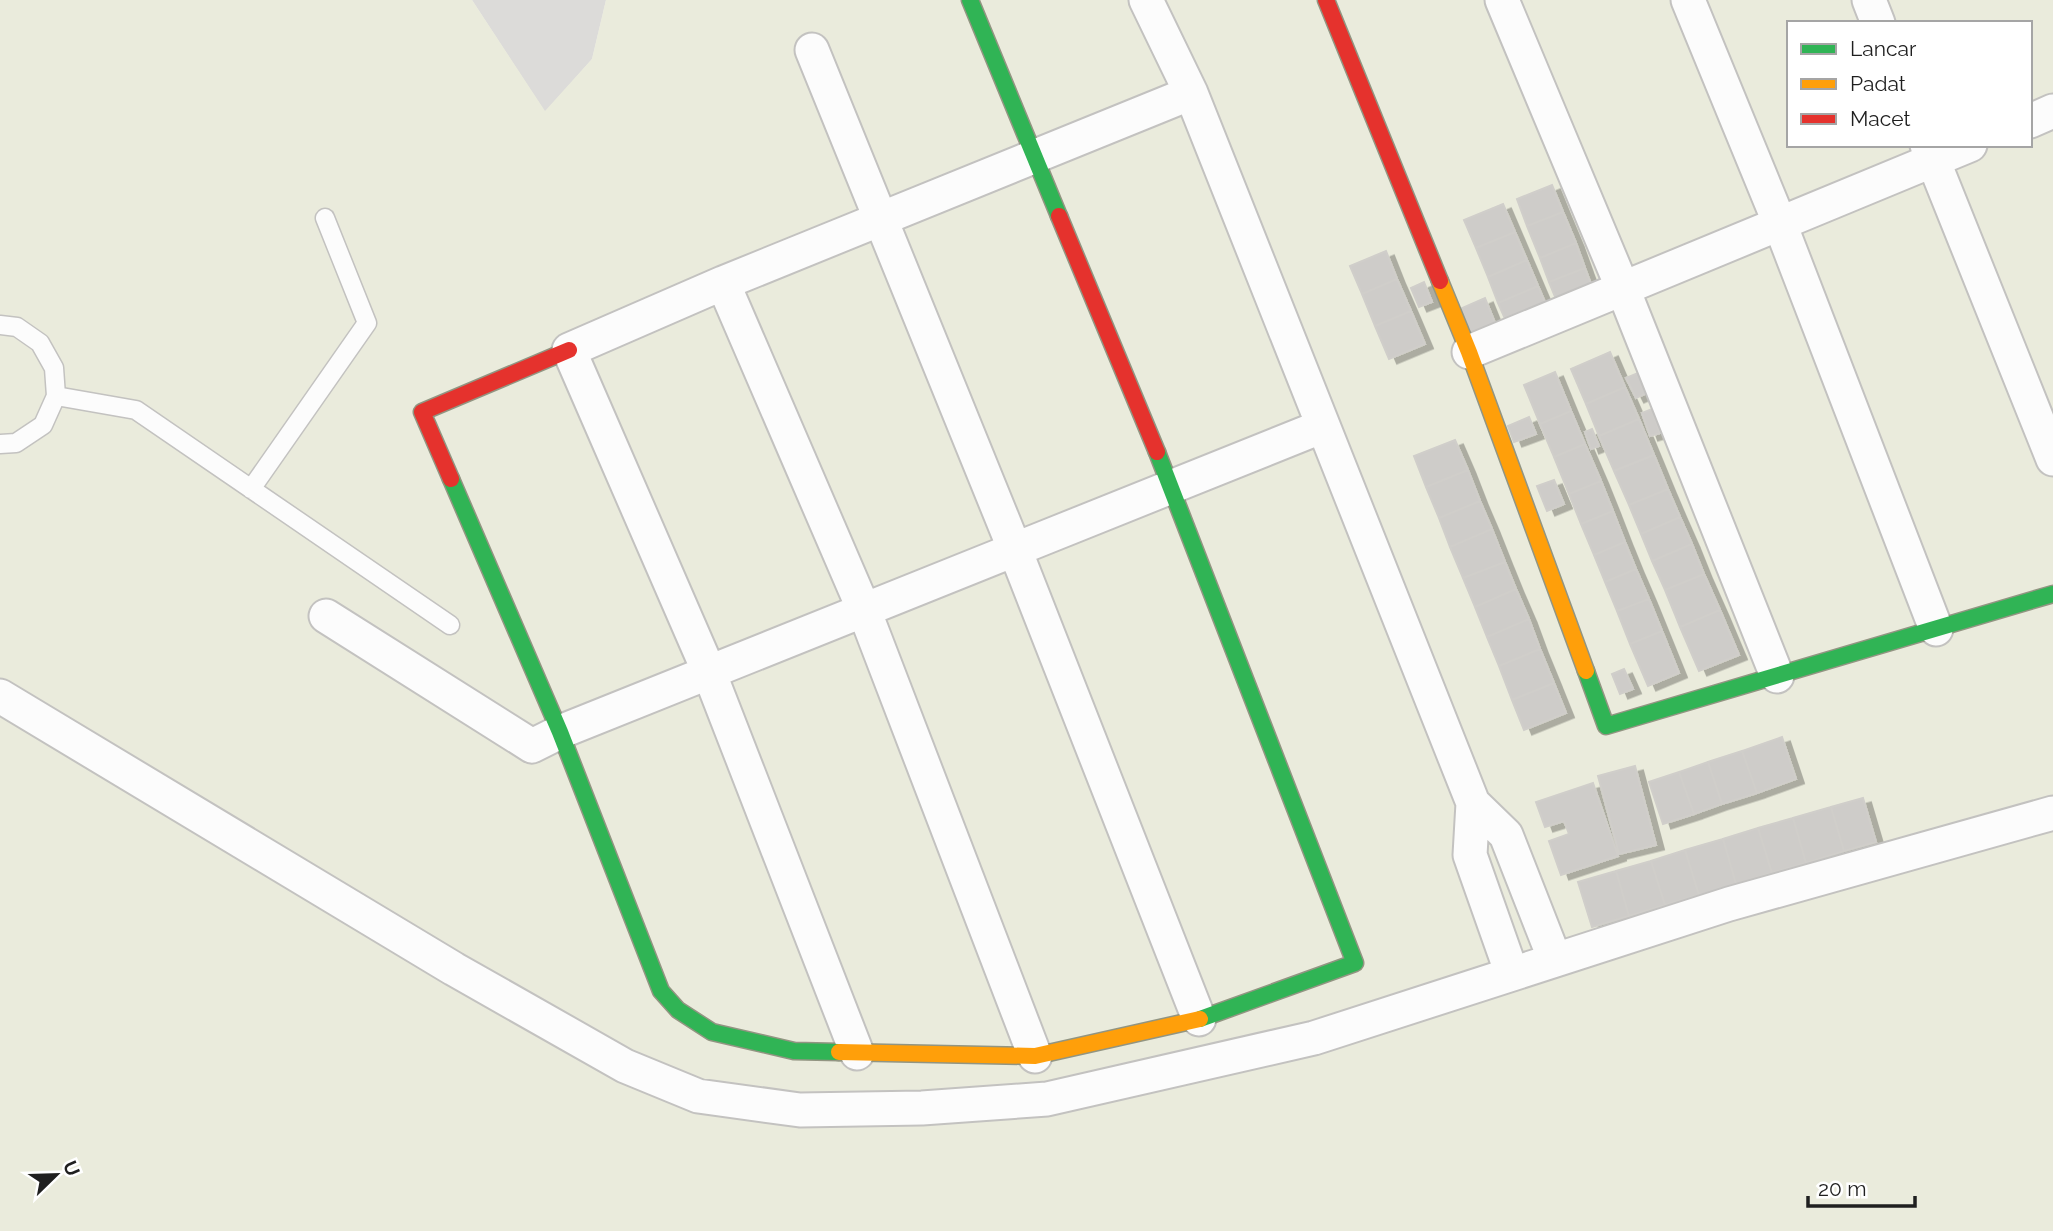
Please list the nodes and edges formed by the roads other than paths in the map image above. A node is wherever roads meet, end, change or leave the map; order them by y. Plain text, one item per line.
1 (970, 0) edge
2 (1146, 0) edge
3 (1326, 0) edge
4 (1502, 0) edge
5 (1688, 0) edge
6 (1869, 0) edge
7 (1877, 21) edge
8 (812, 50) dead end
9 (1191, 93) junction
10 (2053, 111) edge
11 (2032, 120) edge
12 (1960, 147) edge
13 (1930, 153) edge
14 (1034, 157) junction
15 (325, 218) dead end
16 (880, 218) junction
17 (1780, 224) junction
18 (723, 283) junction
19 (1623, 289) junction
20 (0, 326) edge
21 (569, 350) junction
22 (1469, 352) junction
23 (56, 396) junction
24 (1323, 426) junction
25 (0, 444) edge
26 (2053, 459) edge
27 (1171, 487) junction
28 (251, 489) junction
29 (1015, 550) junction
30 (2053, 594) edge
31 (864, 610) junction
32 (326, 616) dead end
33 (450, 625) dead end
34 (1936, 629) junction
35 (709, 672) junction
36 (1777, 676) junction
37 (0, 696) edge
38 (560, 732) junction
39 (1473, 803) junction
40 (2053, 813) edge
41 (1555, 960) junction
42 (1512, 974) junction
43 (1199, 1019) junction
44 (857, 1053) junction
45 (1035, 1056) junction

1 - 14 street
2 - 9 street
3 - 22 street
4 - 19 street
5 - 17 street
6 - 7 street
8 - 16 street
9 - 14 street
9 - 24 street
10 - 11 street
12 - 13 street
13 - 17 street
13 - 26 street
14 - 16 street
14 - 27 street
15 - 28 lane
16 - 18 street
16 - 29 street
17 - 19 street
17 - 34 street
18 - 21 street
18 - 31 street
19 - 22 street
19 - 36 street
20 - 23 lane
21 - 35 street
21 - 38 street
22 - 36 street
23 - 25 lane
23 - 28 lane
24 - 27 street
24 - 39 street
27 - 29 street
27 - 43 street
28 - 33 lane
29 - 31 street
29 - 43 street
30 - 34 street
31 - 35 street
31 - 45 street
32 - 38 street
34 - 36 street
35 - 38 street
35 - 44 street
37 - 42 street
38 - 44 street
39 - 41 street
39 - 42 street
40 - 41 street
41 - 42 street
43 - 45 street
44 - 45 street

